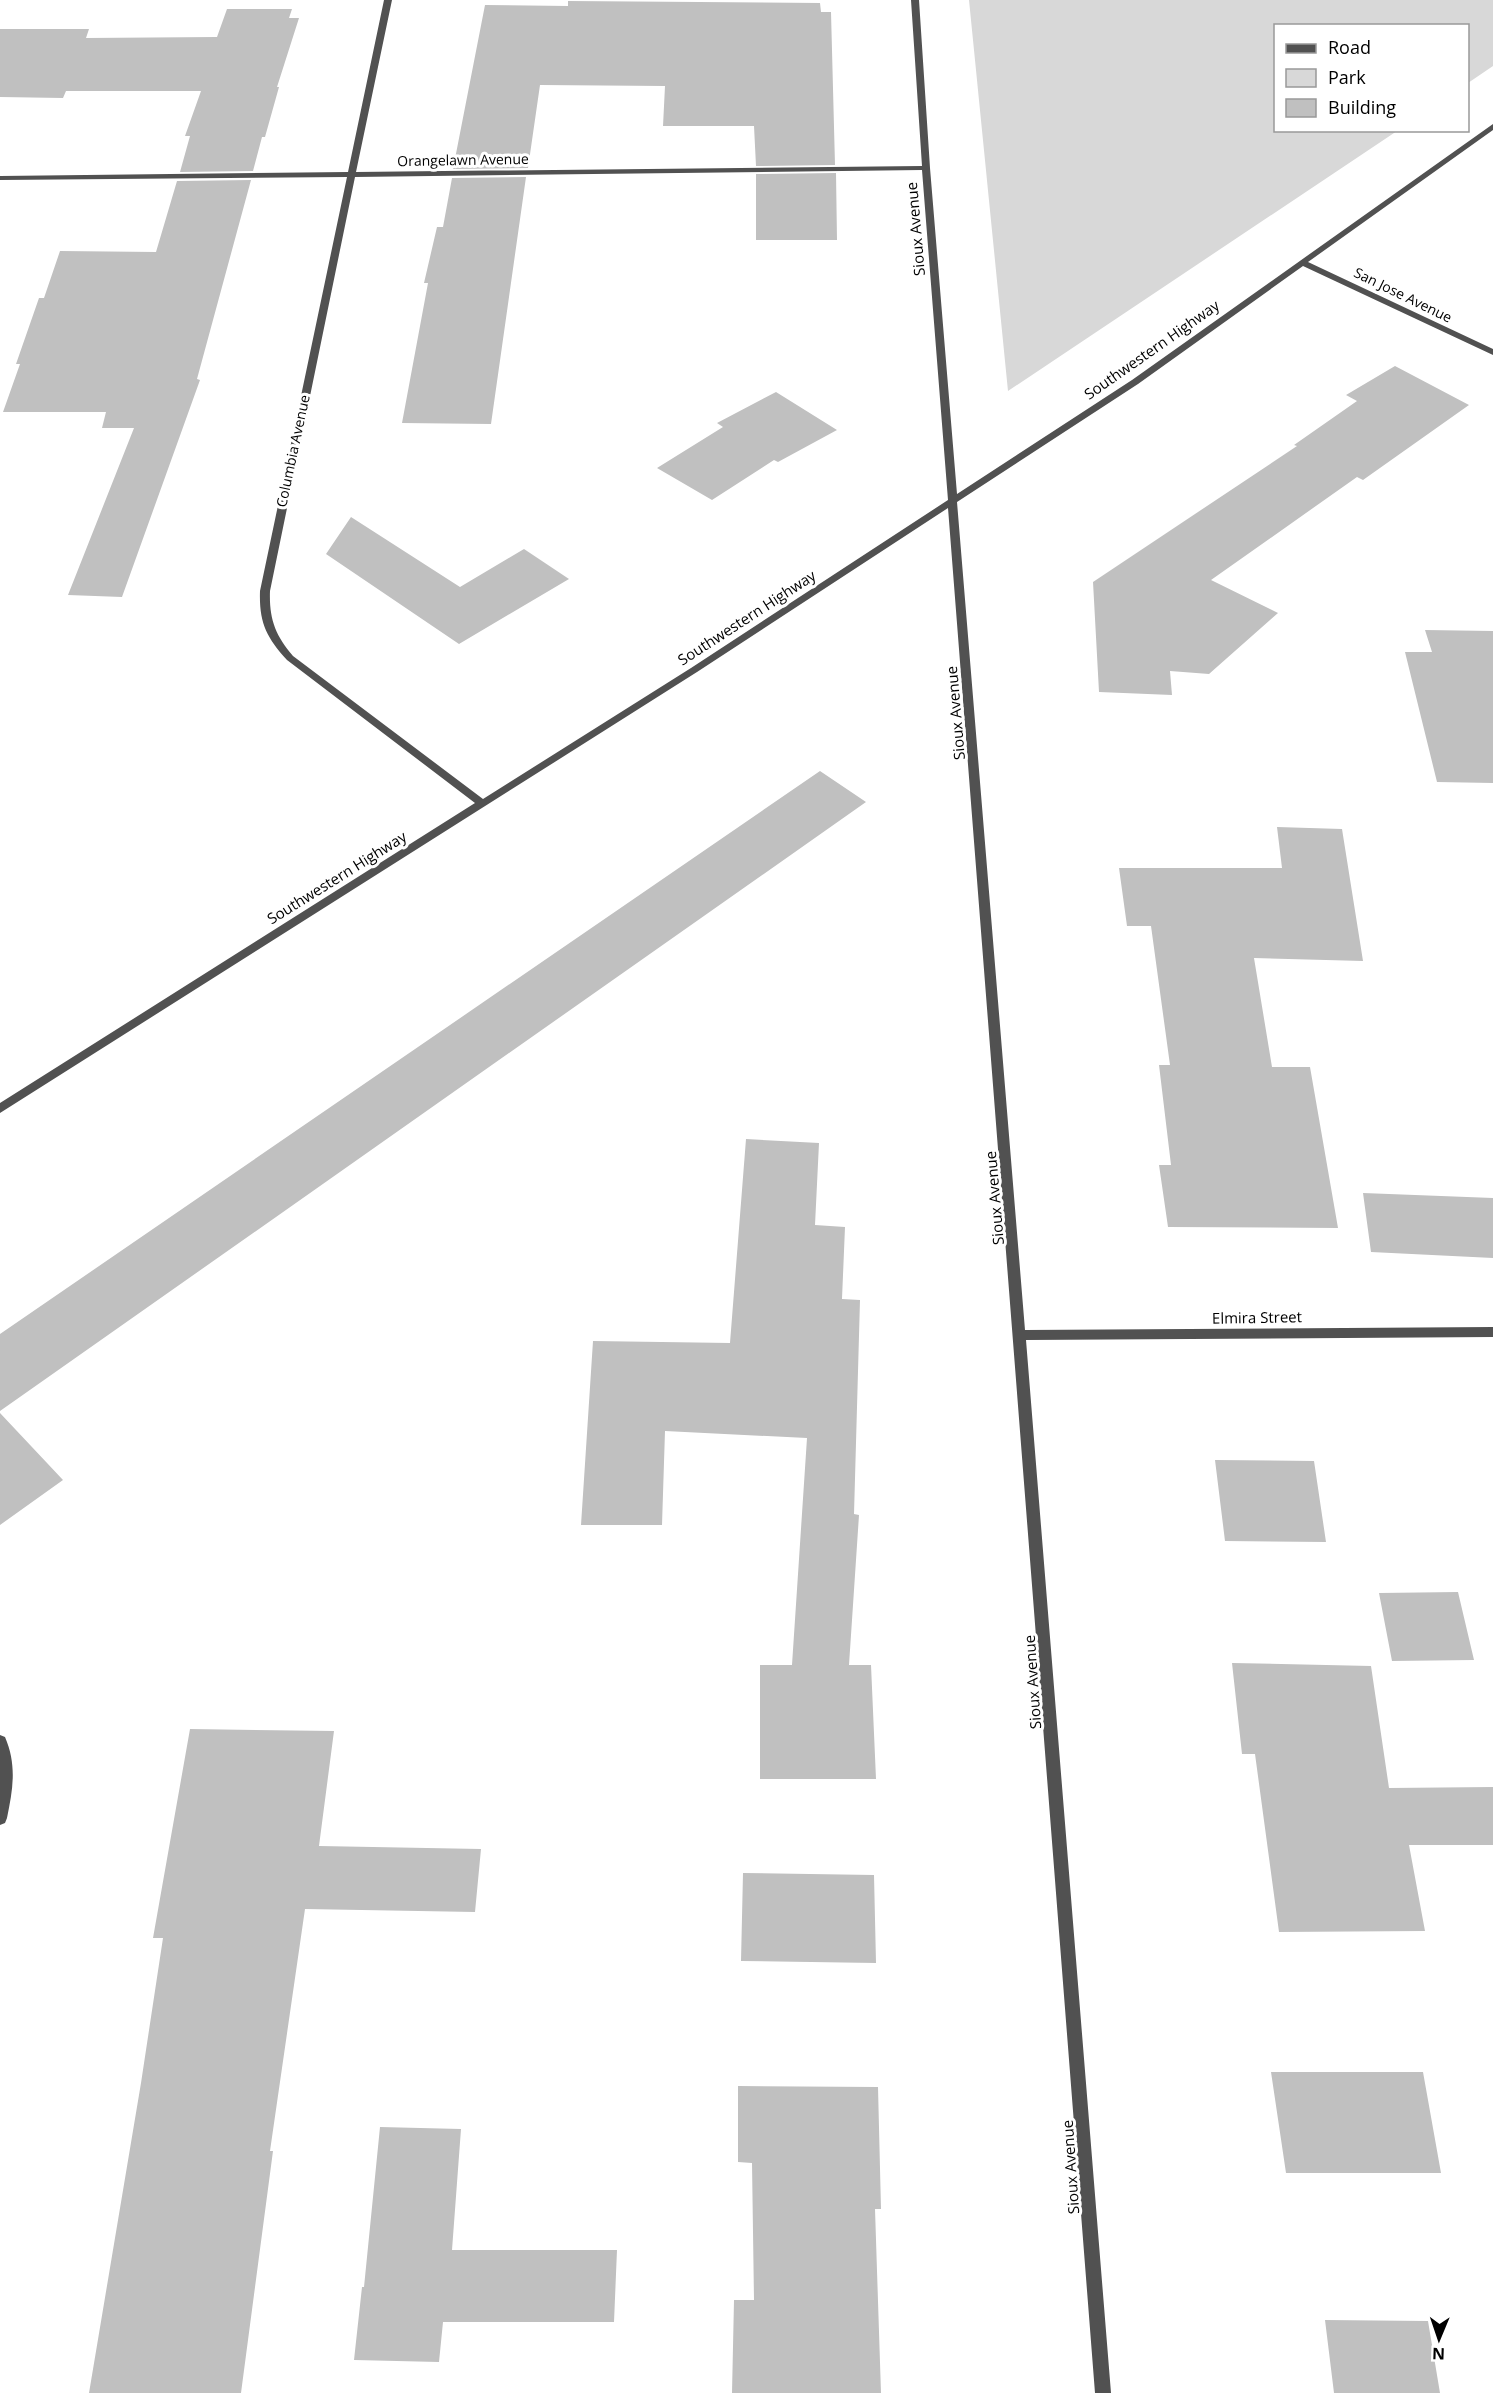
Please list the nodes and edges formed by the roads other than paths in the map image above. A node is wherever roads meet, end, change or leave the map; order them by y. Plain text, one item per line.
1 (388, 0) edge
2 (915, 0) edge
3 (1493, 126) edge
4 (926, 168) junction
5 (351, 175) junction
6 (0, 178) edge
7 (1302, 262) junction
8 (1493, 352) edge
9 (954, 499) junction
10 (483, 804) junction
11 (0, 1109) edge
12 (1493, 1332) edge
13 (1020, 1335) junction
14 (0, 1742) edge
15 (0, 1818) edge
16 (1103, 2393) edge

1 - 5 street, Columbia Avenue
2 - 4 street, Sioux Avenue
3 - 7 street, Southwestern Highway
4 - 5 street, Orangelawn Avenue
4 - 9 street, Sioux Avenue
5 - 6 street, Orangelawn Avenue
5 - 10 street, Columbia Avenue
7 - 8 street, San Jose Avenue
7 - 9 street, Southwestern Highway
9 - 10 street, Southwestern Highway
9 - 13 street, Sioux Avenue
10 - 11 street, Southwestern Highway
12 - 13 street, Elmira Street
13 - 16 street, Sioux Avenue
14 - 15 street

